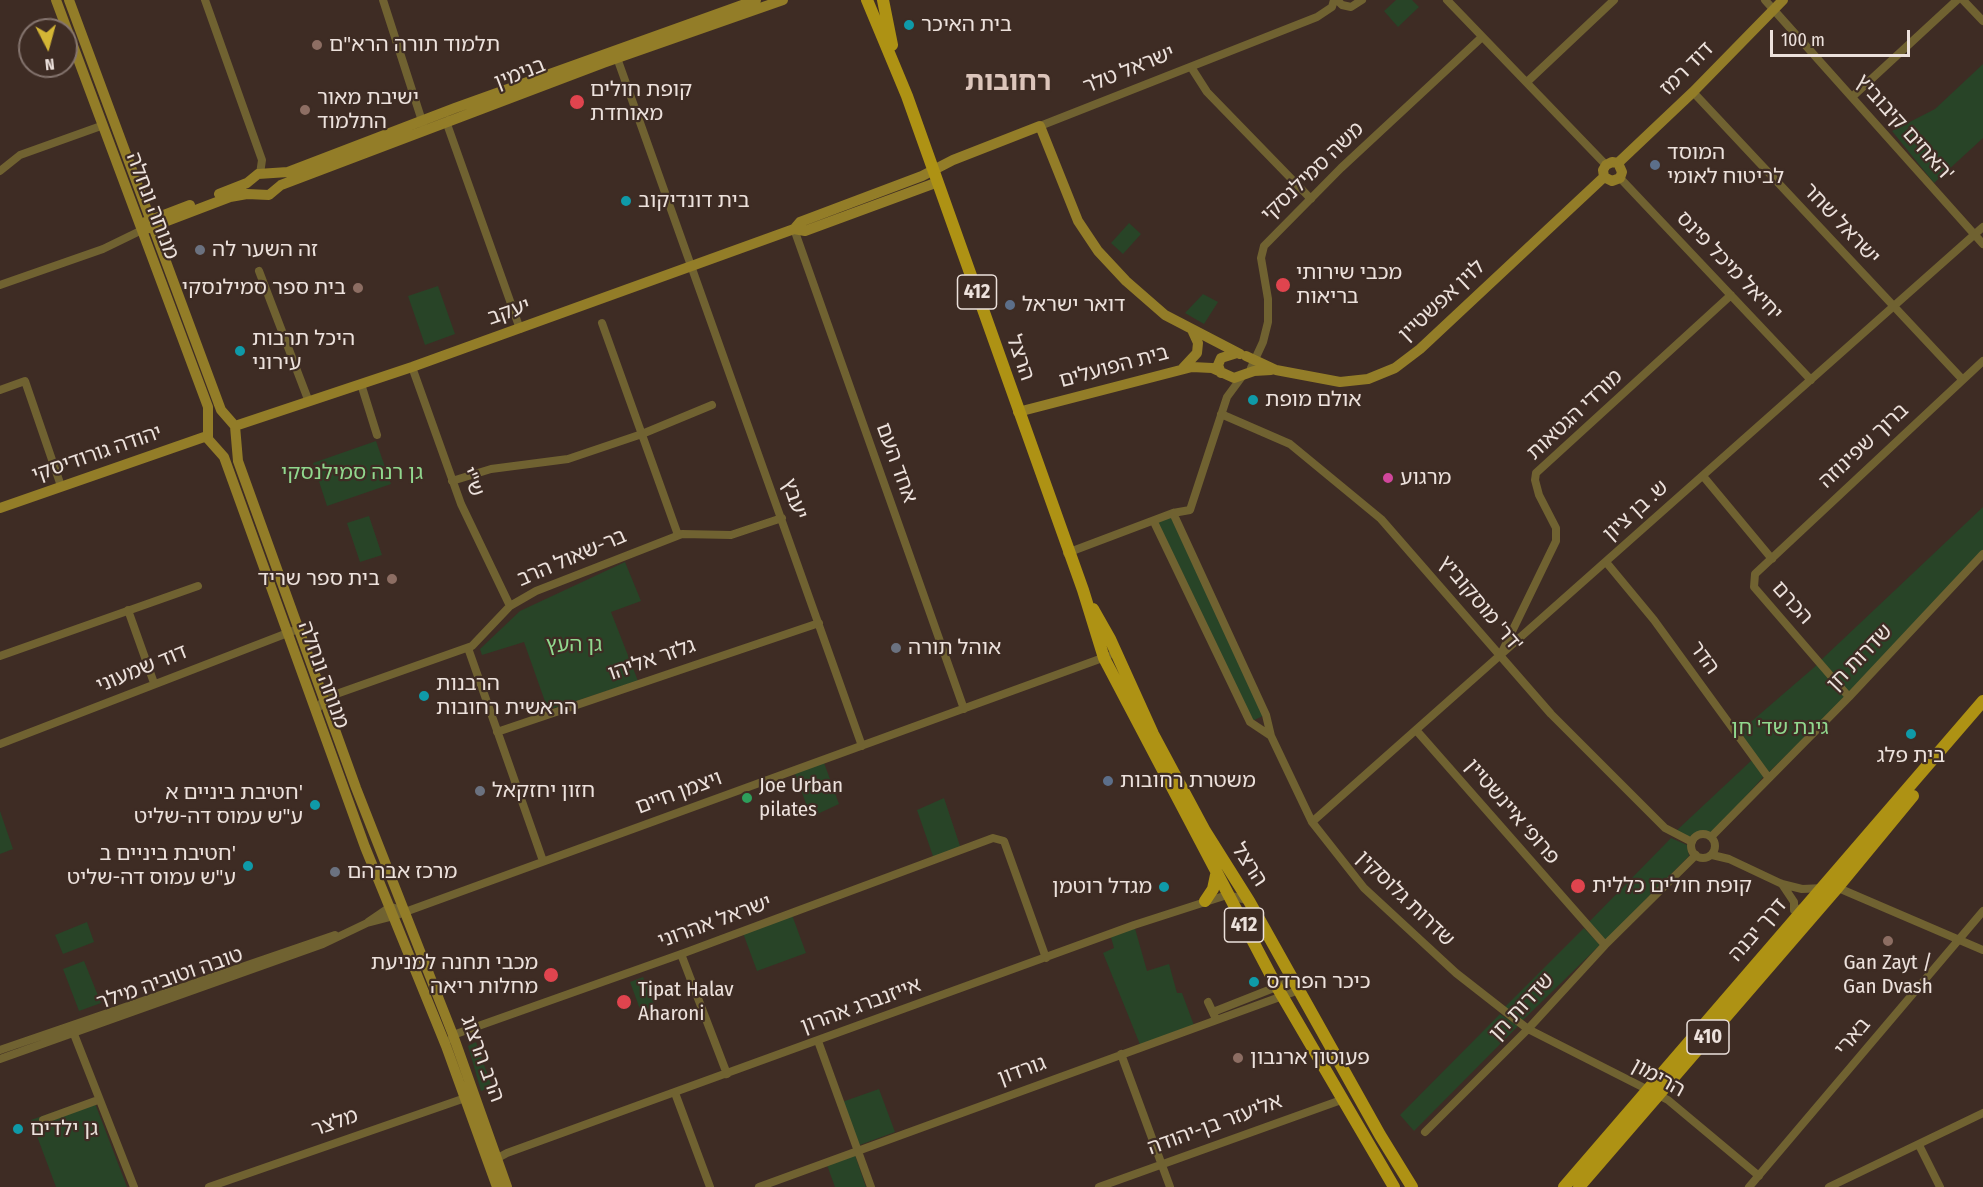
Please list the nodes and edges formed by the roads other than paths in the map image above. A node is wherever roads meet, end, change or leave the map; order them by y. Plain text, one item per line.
1 (56, 0) edge
2 (69, 0) edge
3 (205, 0) edge
4 (383, 0) edge
5 (756, 0) edge
6 (783, 0) edge
7 (867, 0) edge
8 (1336, 0) edge
9 (1369, 0) edge
10 (1614, 0) edge
11 (1765, 0) edge
12 (1783, 0) edge
13 (1957, 0) edge
14 (1963, 0) edge
15 (883, 1) edge
16 (1452, 2) edge
17 (1359, 3) edge
18 (1772, 10) junction
19 (1983, 21) edge
20 (1482, 37) junction
21 (616, 55) junction
22 (1191, 67) junction
23 (897, 70) junction
24 (1527, 82) junction
25 (1693, 92) junction
26 (1852, 97) junction
27 (455, 108) junction
28 (422, 120) junction
29 (447, 124) junction
30 (101, 126) junction
31 (1040, 126) junction
32 (426, 132) junction
33 (1618, 163) junction
34 (1606, 165) junction
35 (0, 171) edge
36 (260, 175) junction
37 (936, 177) junction
38 (1604, 177) junction
39 (1620, 178) junction
40 (274, 190) junction
41 (259, 196) junction
42 (1311, 199) junction
43 (151, 223) junction
44 (1983, 227) edge
45 (794, 229) junction
46 (140, 231) junction
47 (1975, 235) junction
48 (1983, 244) edge
49 (692, 264) junction
50 (259, 271) dead end
51 (0, 285) edge
52 (1731, 295) junction
53 (1894, 307) junction
54 (602, 323) dead end
55 (519, 329) junction
56 (1193, 332) junction
57 (1983, 361) edge
58 (1246, 365) junction
59 (412, 367) junction
60 (1180, 369) junction
61 (1276, 370) junction
62 (1222, 374) junction
63 (1962, 379) junction
64 (1811, 380) junction
65 (361, 384) junction
66 (0, 390) edge
67 (1227, 397) junction
68 (309, 402) junction
69 (712, 405) dead end
70 (1018, 412) junction
71 (1221, 414) junction
72 (231, 423) junction
73 (208, 431) junction
74 (642, 434) junction
75 (378, 435) dead end
76 (235, 441) junction
77 (217, 447) junction
78 (1703, 476) junction
79 (452, 480) junction
80 (61, 486) junction
81 (0, 508) edge
82 (1173, 513) junction
83 (782, 518) junction
84 (1154, 522) junction
85 (678, 535) junction
86 (1067, 553) junction
87 (1983, 554) edge
88 (1772, 559) junction
89 (1606, 562) junction
90 (198, 586) dead end
91 (510, 606) junction
92 (128, 610) junction
93 (819, 623) junction
94 (298, 629) junction
95 (287, 633) junction
96 (468, 648) junction
97 (1109, 655) junction
98 (0, 656) edge
99 (1500, 656) junction
100 (154, 683) junction
101 (1849, 697) junction
102 (325, 698) junction
103 (1983, 701) edge
104 (964, 709) junction
105 (316, 711) junction
106 (1983, 712) edge
107 (1416, 730) junction
108 (496, 732) junction
109 (1271, 736) junction
110 (0, 744) edge
111 (862, 746) junction
112 (1768, 777) junction
113 (1312, 822) junction
114 (1711, 837) junction
115 (1692, 842) junction
116 (1696, 855) junction
117 (1712, 855) junction
118 (543, 861) junction
119 (1216, 874) junction
120 (1782, 884) junction
121 (1838, 887) junction
122 (1821, 888) junction
123 (1227, 895) junction
124 (1205, 901) junction
125 (1249, 901) junction
126 (1803, 908) junction
127 (392, 911) junction
128 (406, 911) junction
129 (1983, 911) edge
130 (1960, 939) junction
131 (1605, 945) junction
132 (1983, 950) edge
133 (681, 954) junction
134 (1046, 957) junction
135 (1296, 985) junction
136 (1280, 992) junction
137 (1208, 1002) dead end
138 (1215, 1016) junction
139 (72, 1028) junction
140 (1528, 1029) junction
141 (453, 1035) junction
142 (818, 1041) junction
143 (446, 1046) junction
144 (0, 1050) edge
145 (1120, 1054) junction
146 (0, 1059) edge
147 (727, 1074) junction
148 (675, 1093) junction
149 (1652, 1093) junction
150 (469, 1096) junction
151 (1344, 1099) junction
152 (98, 1100) junction
153 (1983, 1113) edge
154 (43, 1120) dead end
155 (1425, 1132) dead end
156 (1919, 1145) junction
157 (858, 1151) junction
158 (493, 1161) junction
159 (1161, 1164) junction
160 (1759, 1176) junction
161 (134, 1187) edge
162 (209, 1187) edge
163 (497, 1187) edge
164 (507, 1187) edge
165 (710, 1187) edge
166 (759, 1187) edge
167 (871, 1187) edge
168 (1099, 1187) edge
169 (1170, 1187) edge
170 (1394, 1187) edge
171 (1412, 1187) edge
172 (1564, 1187) edge
173 (1579, 1187) edge
174 (1749, 1187) edge
175 (1829, 1187) edge
176 (1940, 1187) edge

1 - 30 street, מנוחה ונחלה
2 - 43 street, מנוחה ונחלה
3 - 36 street
4 - 28 street
5 - 21 street, בנימין
6 - 21 street, בנימין
7 - 23 main road, הרצל / 412
8 - 17 street
8 - 22 street, ישראל טלר
9 - 17 street
10 - 24 street
11 - 18 street, האחים קיבוביץ'
12 - 18 street, דוד רמז
13 - 26 street
14 - 19 street
15 - 23 main road, הרצל / 412
16 - 20 street
18 - 25 street, דוד רמז
18 - 26 street, האחים קיבוביץ'
20 - 24 street
20 - 42 street, משה סמילנסקי
21 - 27 street, בנימין
21 - 29 street, בנימין
21 - 49 street, יעבץ
22 - 31 street, ישראל טלר
22 - 42 street
23 - 37 main road, הרצל / 412
24 - 34 street
25 - 33 street, דוד רמז
25 - 53 street, ישראל שחר
26 - 47 street, האחים קיבוביץ'
27 - 28 street, בנימין
27 - 29 street
28 - 32 street
28 - 36 street, בנימין
29 - 32 street, בנימין
29 - 55 street
30 - 35 street
30 - 46 street, מנוחה ונחלה
31 - 37 street, ישראל טלר
31 - 56 street, לוין אפשטיין
32 - 40 street, בנימין
33 - 34 street
33 - 39 street
34 - 38 street
36 - 40 street
36 - 41 street
36 - 43 street, בנימין
37 - 45 street, יעקב
37 - 70 main road, הרצל / 412
38 - 39 street
38 - 61 street, לוין אפשטיין
39 - 52 street, יחיאל מיכל פינס
40 - 41 street
41 - 43 street, בנימין
42 - 58 street, משה סמילנסקי
43 - 46 street, בנימין
43 - 72 street, מנוחה ונחלה
44 - 47 street, ש. בן ציון
45 - 49 street, יעקב
45 - 104 street, אחד העם
46 - 51 street
46 - 73 street, מנוחה ונחלה
47 - 48 street, האחים קיבוביץ'
47 - 53 street, ש. בן ציון
49 - 55 street, יעקב
49 - 83 street, יעבץ
50 - 68 street
52 - 64 street, יחיאל מיכל פינס
52 - 99 street, מורדי הגטאות
53 - 63 street, ישראל שחר
53 - 64 street, ש. בן ציון
54 - 74 street
55 - 59 street, יעקב
56 - 58 street, לוין אפשטיין
56 - 60 street
57 - 63 street, ברוך שפינוזה
58 - 61 street, לוין אפשטיין
58 - 61 street, לוין אפשטיין
58 - 62 street, בית הפועלים
58 - 62 street
58 - 67 street
59 - 65 street, יעקב
59 - 79 street, ש"י
60 - 62 street, בית הפועלים
60 - 70 street, בית הפועלים
62 - 67 street
63 - 88 street, ברוך שפינוזה
64 - 78 street, ש. בן ציון
65 - 68 street, יעקב
65 - 75 street
66 - 80 street
67 - 71 street
68 - 72 street, יעקב
69 - 74 street
70 - 86 main road, הרצל / 412
71 - 82 street
71 - 99 street, דר' מוסקוביץ'
72 - 73 street
72 - 76 street
73 - 77 street
73 - 80 street, יהודה גורודיסקי
74 - 79 street
74 - 85 street
76 - 77 street
76 - 94 street, מנוחה ונחלה
77 - 95 street, מנוחה ונחלה
78 - 88 street, הכרם
78 - 89 street, ש. בן ציון
79 - 91 street, ש"י
80 - 81 street, יהודה גורודיסקי
82 - 84 street
82 - 109 street, שדרות גלוסקין
83 - 85 street
83 - 93 street, יעבץ
84 - 86 street
84 - 109 street, שדרות גלוסקין
85 - 91 street, בר-שאול הרב
86 - 97 main road, הרצל / 412
87 - 101 street, שדרות חן
88 - 101 street, הכרם
89 - 99 street, ש. בן ציון
89 - 112 street, הדר
90 - 92 street
91 - 96 street, בר-שאול הרב
92 - 98 street
92 - 100 street
93 - 108 street, גלזר אליהו
93 - 111 street, יעבץ
94 - 95 street, דוד שמעוני
94 - 102 street, מנוחה ונחלה
95 - 100 street, דוד שמעוני
95 - 105 street, מנוחה ונחלה
96 - 102 street, בר-שאול הרב
96 - 108 street
97 - 104 street, ויצמן חיים
97 - 119 main road, הרצל / 412
97 - 125 main road, הרצל / 412
99 - 107 street, ש. בן ציון
99 - 115 street, דר' מוסקוביץ'
100 - 110 street, דוד שמעוני
101 - 112 street, שדרות חן
102 - 105 street
102 - 128 street, מנוחה ונחלה
103 - 122 main road, דרך יבנה / 410
104 - 111 street, ויצמן חיים
105 - 127 street, מנוחה ונחלה
106 - 121 main road, דרך יבנה / 410
107 - 113 street, ש. בן ציון
107 - 131 street, פרופ׳ איינשטיין
108 - 118 street
109 - 113 street, שדרות גלוסקין
111 - 118 street, ויצמן חיים
112 - 114 street, שדרות חן
113 - 140 street, שדרות גלוסקין
114 - 115 street
114 - 117 street
115 - 116 street
116 - 117 street
116 - 131 street, שדרות חן
117 - 120 street
118 - 128 street, ויצמן חיים
119 - 123 main road, הרצל / 412
119 - 124 main road
120 - 122 street
120 - 126 street
121 - 122 street
121 - 130 street
121 - 149 main road, דרך יבנה / 410
122 - 126 main road, דרך יבנה / 410
123 - 124 street, אייזנברג אהרון
123 - 125 street
123 - 136 main road, הרצל / 412
124 - 134 street, אייזנברג אהרון
125 - 135 main road, הרצל / 412
126 - 149 main road, דרך יבנה / 410
127 - 128 street, טובה וטוביה מילר
127 - 139 street, טובה וטוביה מילר
127 - 143 street, הרב הרצוג
128 - 141 street, הרב הרצוג
129 - 130 street, בארי
130 - 132 street
130 - 160 street, בארי
131 - 140 street, שדרות חן
133 - 134 street, ישראל אהרוני
133 - 141 street, ישראל אהרוני
133 - 147 street
134 - 142 street, אייזנברג אהרון
135 - 136 street
135 - 171 main road, הרצל / 412
136 - 138 street, גורדון
136 - 151 main road, הרצל / 412
137 - 138 street
138 - 145 street, גורדון
139 - 144 street, טובה וטוביה מילר
139 - 146 street, טובה וטוביה מילר
139 - 152 street
140 - 149 street, הרימון
140 - 155 street, שדרות חן
141 - 143 street
141 - 150 street, הרב הרצוג
142 - 147 street, אייזנברג אהרון
142 - 157 street
143 - 150 street, הרב הרצוג
145 - 157 street, גורדון
145 - 159 street
147 - 148 street, אייזנברג אהרון
148 - 158 street, אייזנברג אהרון
148 - 165 street
149 - 160 street, הרימון
149 - 172 main road, דרך יבנה / 410
149 - 173 main road, דרך יבנה / 410
150 - 158 street, הרב הרצוג
150 - 162 street, מלצר
151 - 159 street, אליעזר בן-יהודה
151 - 170 main road, הרצל / 412
152 - 154 street
152 - 161 street
153 - 156 street
156 - 175 street
156 - 176 street
157 - 166 street, גורדון
157 - 167 street
158 - 163 street, הרב הרצוג
158 - 164 street, הרב הרצוג
159 - 168 street, אליעזר בן-יהודה
159 - 169 street
160 - 174 street, בארי

